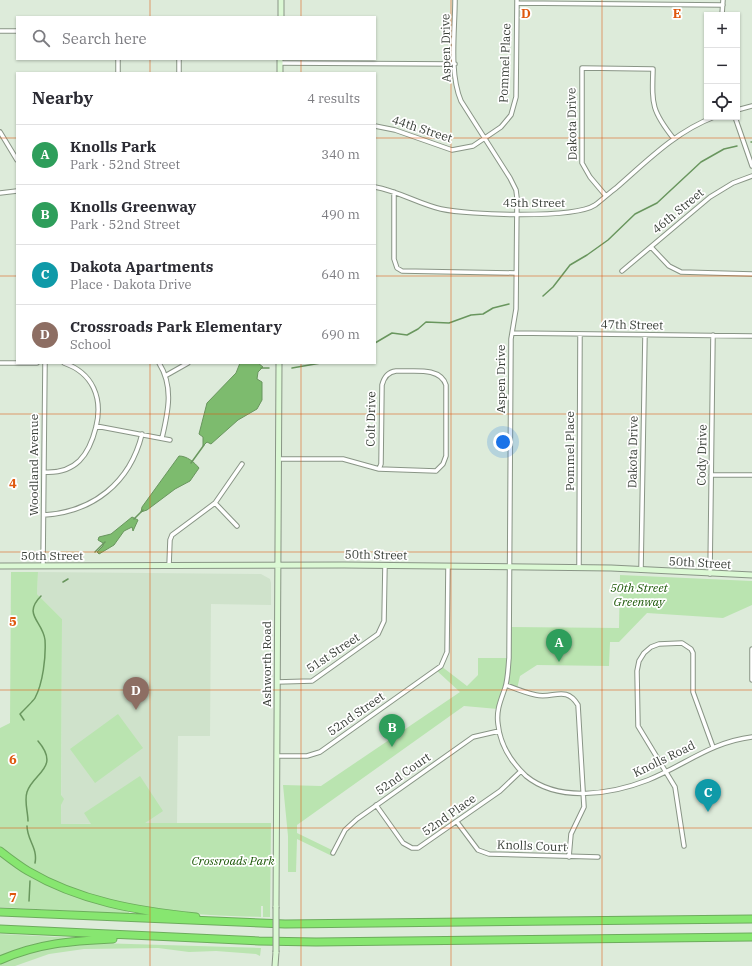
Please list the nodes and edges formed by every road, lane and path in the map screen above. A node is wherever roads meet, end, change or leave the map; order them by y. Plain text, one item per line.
1 (281, 0) edge
2 (455, 0) edge
3 (723, 0) edge
4 (516, 1) edge
5 (584, 2) edge
6 (722, 5) junction
7 (722, 12) edge
8 (281, 16) edge
9 (0, 31) edge
10 (16, 31) edge
11 (118, 60) edge
12 (179, 60) edge
13 (280, 61) edge
14 (455, 64) junction
15 (118, 72) edge
16 (179, 72) edge
17 (280, 72) edge
18 (752, 106) edge
19 (740, 109) edge
20 (709, 120) edge
21 (736, 120) edge
22 (376, 126) edge
23 (0, 132) edge
24 (485, 138) junction
25 (674, 139) junction
26 (750, 153) edge
27 (16, 158) edge
28 (752, 166) edge
29 (752, 176) edge
30 (376, 187) edge
31 (16, 191) edge
32 (394, 192) junction
33 (0, 193) edge
34 (606, 196) junction
35 (517, 214) junction
36 (651, 247) junction
37 (622, 271) dead end
38 (516, 273) junction
39 (752, 274) edge
40 (512, 332) junction
41 (580, 334) junction
42 (645, 335) junction
43 (713, 335) junction
44 (752, 336) edge
45 (0, 363) edge
46 (16, 363) edge
47 (45, 364) edge
48 (66, 364) edge
49 (159, 364) edge
50 (186, 364) edge
51 (279, 364) edge
52 (165, 376) junction
53 (96, 426) junction
54 (142, 434) junction
55 (162, 438) junction
56 (170, 440) dead end
57 (278, 459) junction
58 (242, 464) dead end
59 (379, 470) junction
60 (44, 472) junction
61 (711, 475) junction
62 (752, 475) edge
63 (215, 503) junction
64 (44, 515) junction
65 (237, 526) dead end
66 (385, 565) junction
67 (0, 566) edge
68 (43, 566) junction
69 (169, 566) junction
70 (278, 566) junction
71 (448, 566) junction
72 (510, 567) junction
73 (579, 568) junction
74 (641, 570) junction
75 (710, 574) junction
76 (752, 575) edge
77 (752, 649) edge
78 (752, 680) edge
79 (277, 682) junction
80 (506, 685) junction
81 (499, 731) junction
82 (752, 737) edge
83 (713, 747) junction
84 (277, 756) junction
85 (521, 771) junction
86 (666, 771) junction
87 (583, 793) junction
88 (376, 805) junction
89 (457, 822) junction
90 (684, 846) dead end
91 (0, 851) edge
92 (333, 853) dead end
93 (569, 857) junction
94 (598, 857) dead end
95 (0, 912) edge
96 (752, 920) edge
97 (259, 924) junction
98 (0, 929) edge
99 (158, 937) junction
100 (752, 937) edge
101 (0, 960) edge
102 (276, 966) edge

1 - 8 main road
2 - 14 street, Aspen Drive
3 - 6 street
4 - 5 street
4 - 24 street, Pommel Place
5 - 6 street
6 - 7 street
9 - 10 street
11 - 15 street
12 - 16 street
13 - 14 street
13 - 17 main road
14 - 24 street, Aspen Drive
18 - 19 street
20 - 25 street, 45th Street
21 - 26 street
22 - 24 street, 44th Street
23 - 27 street
24 - 35 street, Aspen Drive
25 - 34 street, 45th Street
25 - 34 street, Dakota Drive
26 - 28 street
29 - 36 street, 46th Street
30 - 32 street, 45th Street
31 - 33 street
32 - 35 street, 45th Street
32 - 38 street
34 - 35 street, 45th Street
35 - 38 street, Aspen Drive
36 - 37 street, 46th Street
36 - 39 street
38 - 40 street, Aspen Drive
40 - 41 street, 47th Street
40 - 72 street, Aspen Drive
41 - 42 street, 47th Street
41 - 73 street, Pommel Place
42 - 43 street, 47th Street
42 - 74 street, Dakota Drive
43 - 44 street, 47th Street
43 - 61 street, Cody Drive
45 - 46 street
47 - 60 street, Woodland Avenue
48 - 53 street
49 - 52 street
50 - 52 street
51 - 57 main road, Ashworth Road
52 - 55 street
53 - 54 street
53 - 60 street
54 - 55 street
54 - 64 street
55 - 56 street
57 - 59 street
57 - 70 main road, Ashworth Road
58 - 63 street
59 - 59 street, Colt Drive
60 - 64 street, Woodland Avenue
61 - 62 street
61 - 75 street, Cody Drive
63 - 65 street
63 - 69 street
64 - 68 street, Woodland Avenue
66 - 70 main road, 50th Street
66 - 71 main road, 50th Street
66 - 79 street, 51st Street
67 - 68 main road, 50th Street
68 - 69 main road, 50th Street
69 - 70 main road, 50th Street
70 - 79 main road, Ashworth Road
71 - 72 main road, 50th Street
71 - 84 street, 52nd Street
72 - 73 main road, 50th Street
72 - 80 street, Aspen Drive
73 - 74 main road, 50th Street
74 - 75 main road, 50th Street
75 - 76 main road, 50th Street
77 - 78 street
79 - 84 main road, Ashworth Road
80 - 81 street, Aspen Drive
80 - 87 street
81 - 85 street, Aspen Drive
81 - 88 street, 52nd Court
82 - 83 street, Knolls Road
83 - 86 street, Knolls Road
83 - 86 street
84 - 102 main road, Ashworth Road, bridge
85 - 87 street, Aspen Drive
85 - 89 street, 52nd Place
86 - 87 street, Knolls Road
86 - 90 street
87 - 93 street
88 - 89 street, 52nd Place
88 - 92 street, 52nd Court
89 - 93 street, Knolls Court
91 - 97 highway
93 - 94 street, Knolls Court
95 - 97 highway
96 - 97 highway
98 - 99 highway
99 - 100 highway
99 - 101 highway

